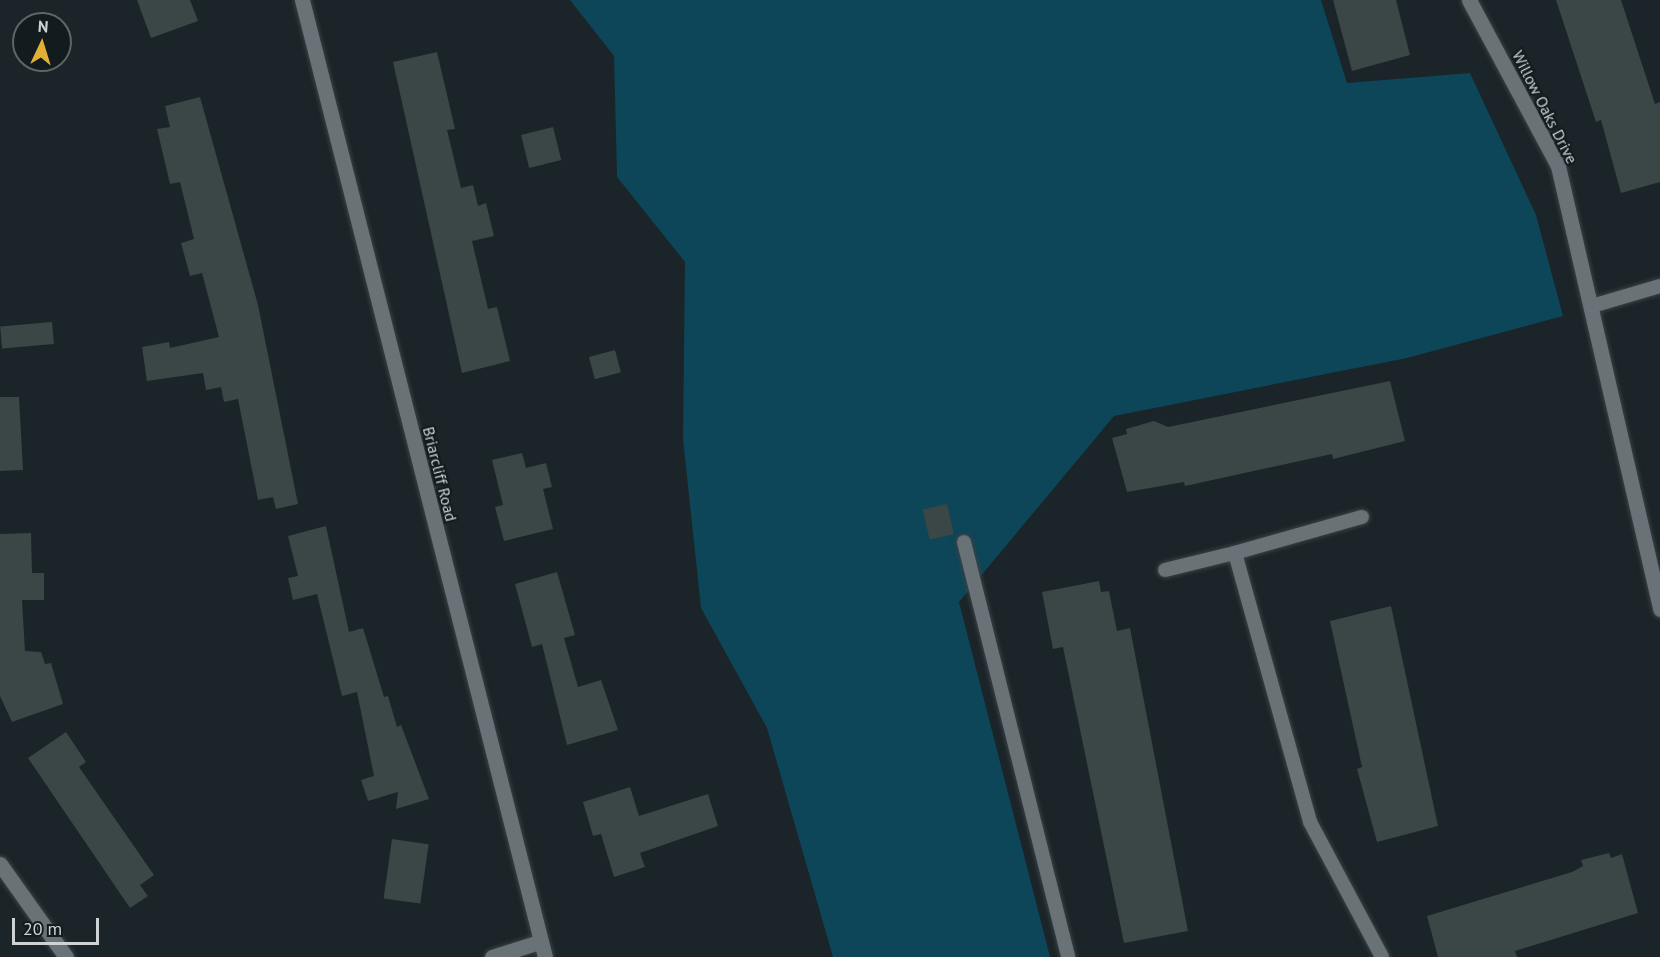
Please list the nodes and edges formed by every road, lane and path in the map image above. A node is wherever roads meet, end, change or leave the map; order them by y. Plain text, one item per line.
1 (302, 0) edge
2 (1469, 0) edge
3 (1660, 286) edge
4 (1592, 306) junction
5 (1362, 517) dead end
6 (964, 542) dead end
7 (1235, 553) junction
8 (1165, 570) dead end
9 (1660, 609) edge
10 (0, 864) edge
11 (539, 942) junction
12 (66, 957) edge
13 (492, 957) edge
14 (546, 957) edge
15 (1068, 957) edge
16 (1382, 957) edge

1 - 11 street, Briarcliff Road
2 - 4 street, Willow Oaks Drive
3 - 4 lane
4 - 9 street, Willow Oaks Drive
5 - 7 lane
6 - 15 lane
7 - 8 lane
7 - 16 lane
10 - 12 street
11 - 13 street
11 - 14 street, Briarcliff Road

